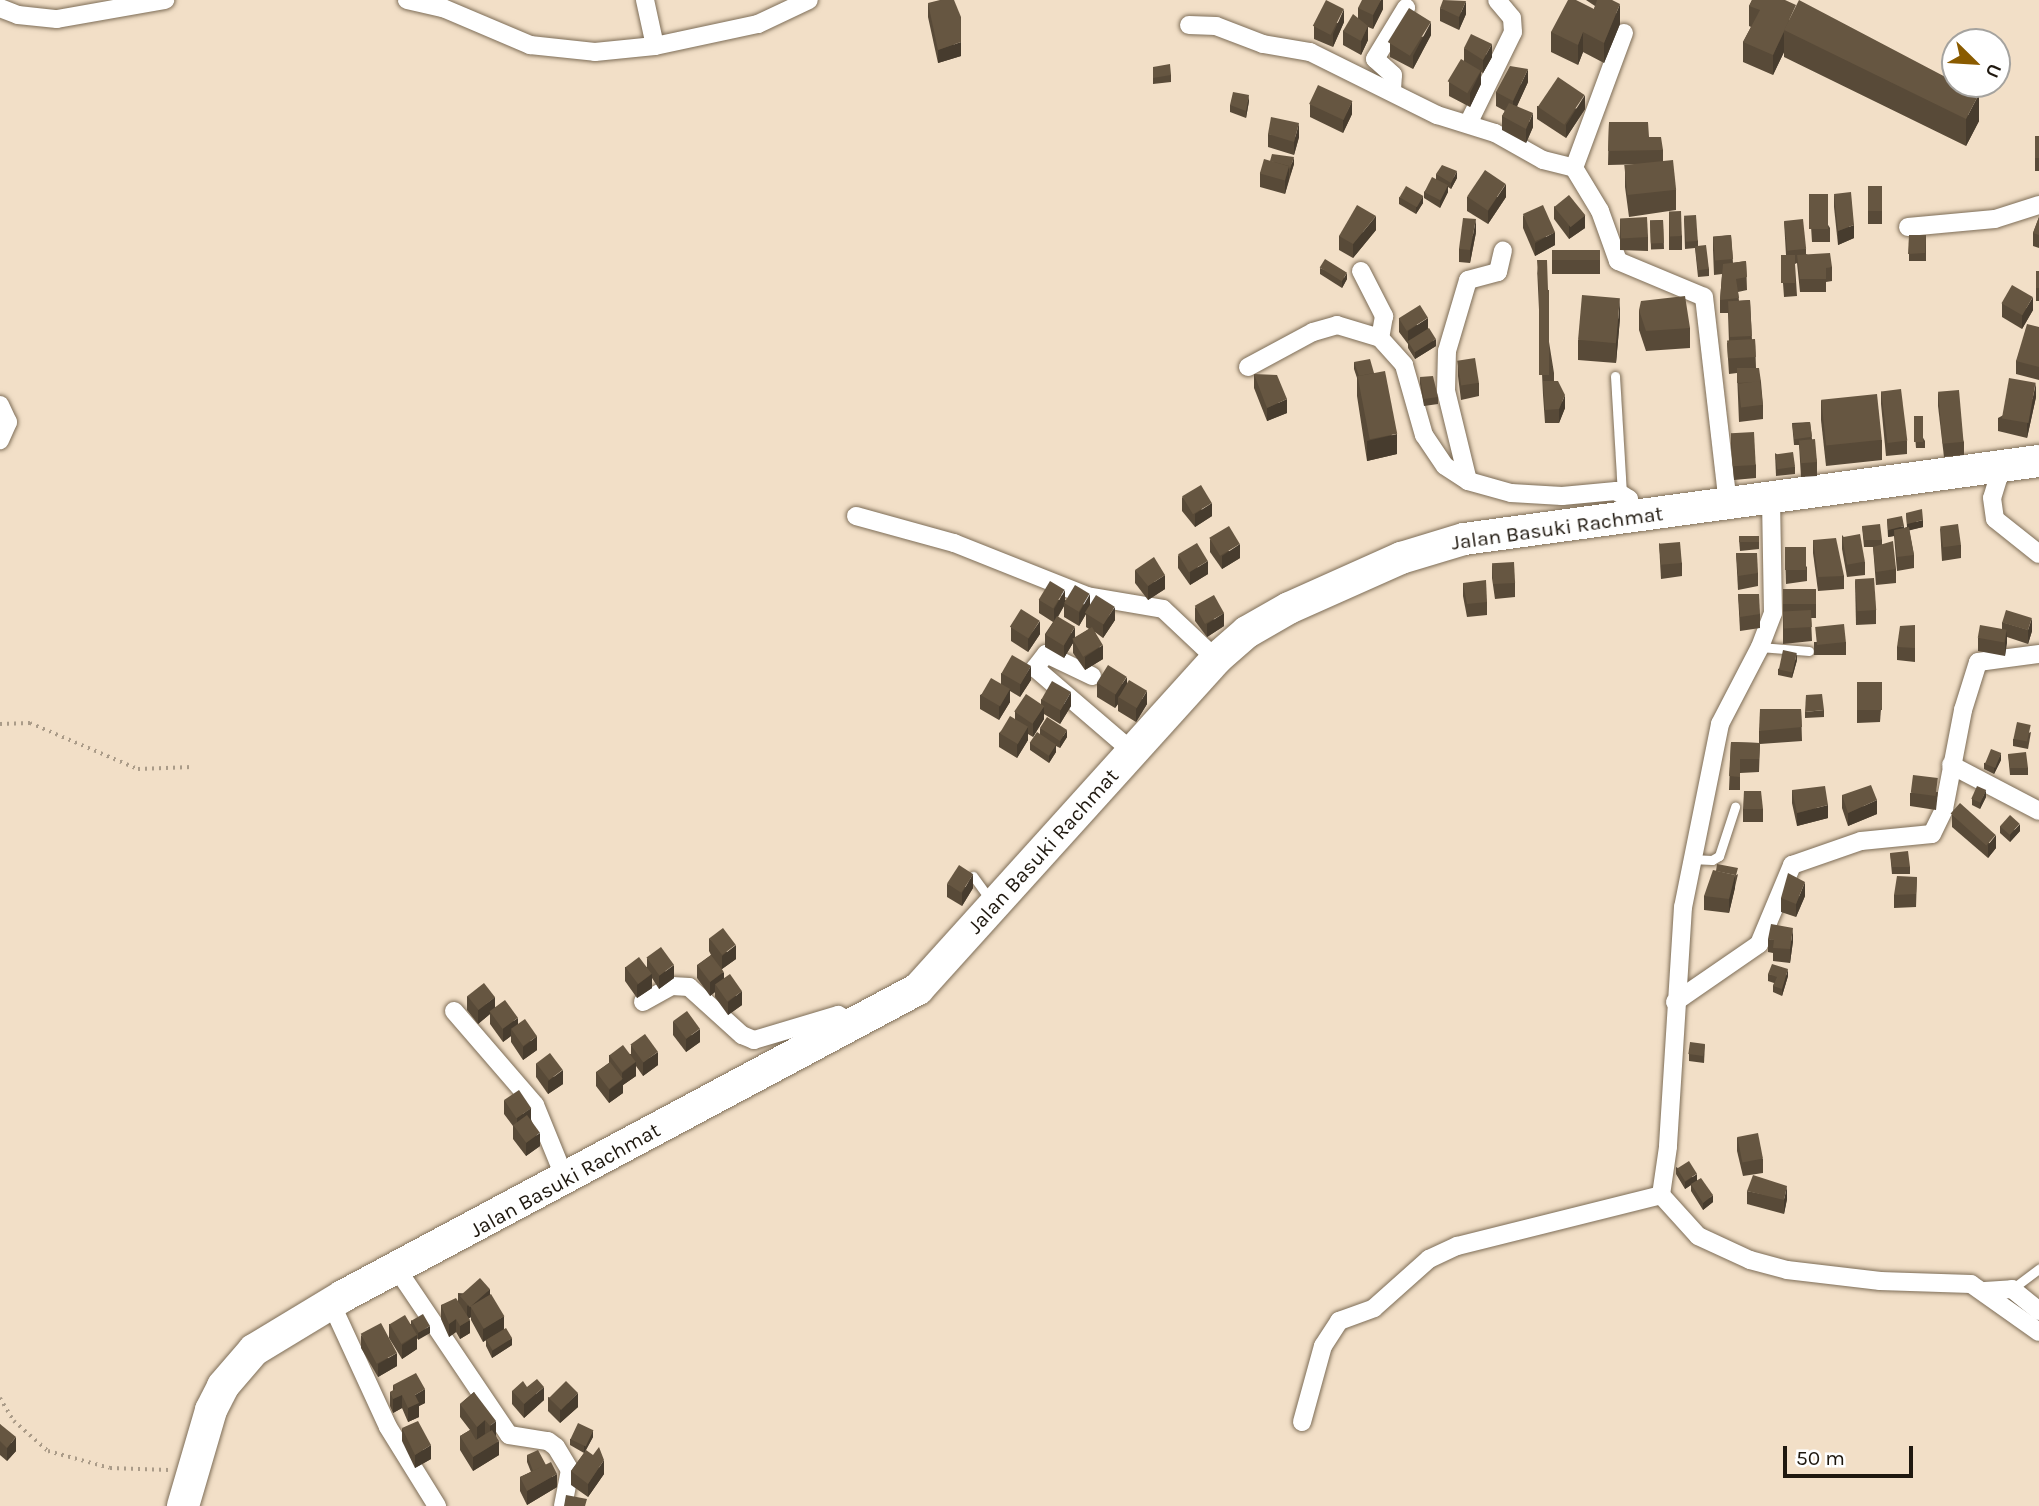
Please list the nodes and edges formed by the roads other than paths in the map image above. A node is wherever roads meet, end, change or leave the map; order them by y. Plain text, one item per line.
1 (164, 0) edge
2 (407, 0) edge
3 (645, 0) edge
4 (809, 0) edge
5 (1497, 0) edge
6 (0, 8) edge
7 (1406, 8) edge
8 (1189, 25) dead end
9 (1624, 33) dead end
10 (655, 46) junction
11 (1392, 89) junction
12 (1468, 124) junction
13 (1574, 169) junction
14 (2039, 205) edge
15 (1908, 227) dead end
16 (1503, 251) dead end
17 (1361, 271) dead end
18 (1380, 338) junction
19 (1248, 367) dead end
20 (1615, 376) dead end
21 (0, 405) edge
22 (0, 440) edge
23 (2039, 461) edge
24 (2001, 469) junction
25 (1468, 481) junction
26 (1771, 499) junction
27 (1728, 504) junction
28 (1627, 505) junction
29 (856, 516) dead end
30 (2039, 554) edge
31 (1760, 648) junction
32 (1809, 651) dead end
33 (2039, 654) edge
34 (1216, 659) junction
35 (1092, 676) dead end
36 (1132, 751) junction
37 (1951, 765) junction
38 (1735, 807) dead end
39 (2039, 811) edge
40 (1691, 859) junction
41 (973, 876) edge
42 (999, 901) junction
43 (643, 1002) dead end
44 (1675, 1002) junction
45 (454, 1011) dead end
46 (855, 1023) junction
47 (566, 1181) junction
48 (1661, 1195) junction
49 (397, 1269) junction
50 (2039, 1269) edge
51 (2012, 1289) junction
52 (1985, 1292) junction
53 (331, 1303) junction
54 (2039, 1311) edge
55 (2039, 1332) edge
56 (1302, 1422) dead end
57 (184, 1506) edge
58 (437, 1506) edge
59 (563, 1506) edge

1 - 6 street
2 - 10 street
3 - 10 street
4 - 10 street
5 - 12 street
7 - 11 street
8 - 11 street
9 - 13 street
11 - 12 street
12 - 13 street
13 - 27 street
14 - 15 street
16 - 25 street
17 - 18 street
18 - 19 street
18 - 25 street
20 - 28 lane
21 - 22 street
23 - 24 highway, Jalan Basuki Rachmat
24 - 26 highway, Jalan Basuki Rachmat
24 - 30 street
25 - 28 street
26 - 27 highway, Jalan Basuki Rachmat
26 - 31 street
27 - 28 highway, Jalan Basuki Rachmat
28 - 34 highway, Jalan Basuki Rachmat
29 - 34 street
31 - 32 lane
31 - 40 street
33 - 37 street
34 - 36 highway, Jalan Basuki Rachmat
35 - 36 street
36 - 42 highway, Jalan Basuki Rachmat
37 - 39 street
37 - 44 street
38 - 40 lane
40 - 44 street
41 - 42 lane
42 - 46 highway, Jalan Basuki Rachmat
43 - 46 street
44 - 48 street
45 - 47 street
46 - 47 highway, Jalan Basuki Rachmat
47 - 49 highway, Jalan Basuki Rachmat
48 - 52 street
48 - 56 street
49 - 53 highway, Jalan Basuki Rachmat
49 - 59 street
50 - 51 lane
51 - 52 street
51 - 54 street
52 - 55 street
53 - 57 highway, Jalan Basuki Rachmat
53 - 58 street

